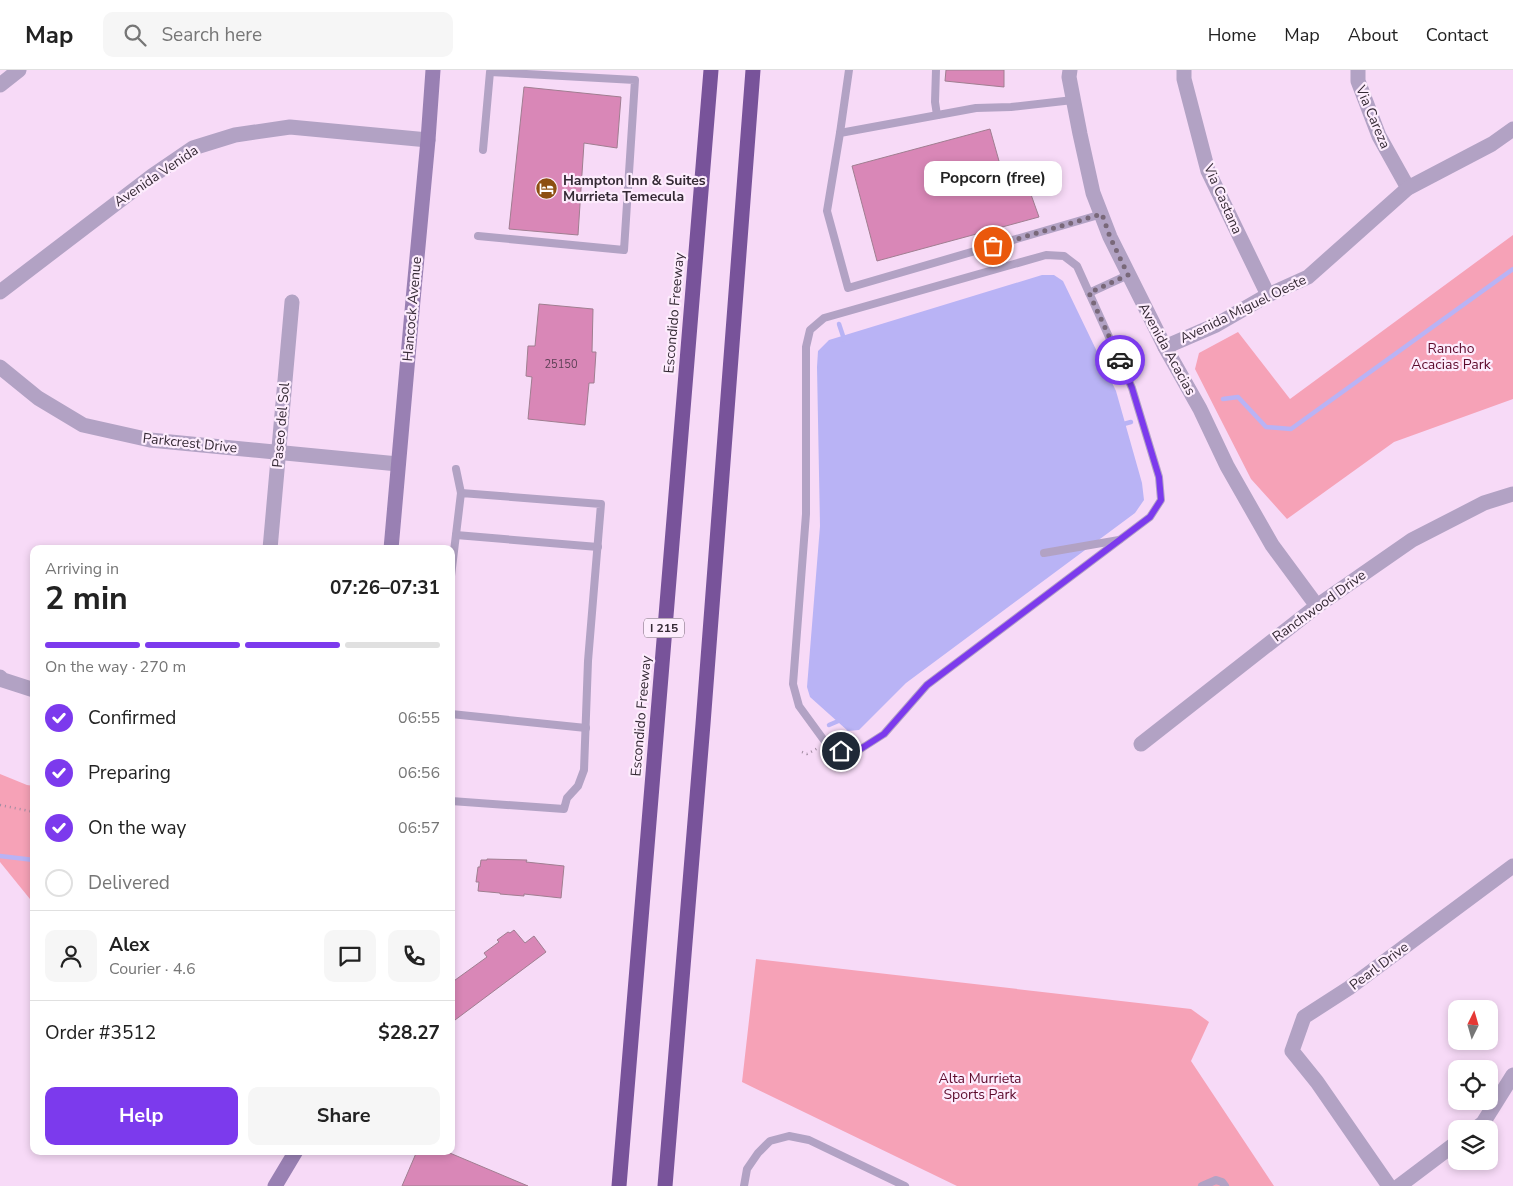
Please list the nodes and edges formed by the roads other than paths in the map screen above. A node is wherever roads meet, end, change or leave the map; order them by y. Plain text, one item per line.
1 (19, 70) edge
2 (433, 70) edge
3 (711, 70) edge
4 (753, 70) edge
5 (849, 70) edge
6 (936, 70) edge
7 (1070, 70) edge
8 (1184, 70) edge
9 (1358, 70) edge
10 (0, 84) edge
11 (1074, 100) junction
12 (937, 115) junction
13 (1513, 129) edge
14 (840, 133) junction
15 (428, 140) junction
16 (483, 150) dead end
17 (1408, 188) junction
18 (1102, 214) junction
19 (478, 236) dead end
20 (1128, 275) junction
21 (0, 292) edge
22 (1089, 293) junction
23 (1268, 295) junction
24 (292, 302) dead end
25 (1165, 347) junction
26 (0, 367) edge
27 (279, 453) junction
28 (398, 464) junction
29 (456, 469) dead end
30 (461, 493) junction
31 (1513, 494) edge
32 (456, 535) junction
33 (1121, 540) junction
34 (270, 545) edge
35 (392, 545) edge
36 (455, 545) edge
37 (598, 547) junction
38 (1044, 553) dead end
39 (1317, 606) junction
40 (0, 677) edge
41 (30, 689) edge
42 (455, 714) edge
43 (586, 728) junction
44 (1140, 744) dead end
45 (455, 801) edge
46 (1513, 866) edge
47 (1513, 1075) edge
48 (1485, 1120) edge
49 (1448, 1149) edge
50 (294, 1155) edge
51 (275, 1186) edge
52 (618, 1186) edge
53 (665, 1186) edge
54 (744, 1186) edge
55 (905, 1186) edge
56 (1202, 1186) edge
57 (1225, 1186) edge
58 (1389, 1186) edge
59 (1399, 1186) edge

1 - 10 street
2 - 15 main road, Hancock Avenue
3 - 52 highway, Escondido Freeway / I 215
4 - 53 highway
5 - 14 lane
6 - 12 lane
7 - 11 street, Avenida Acacias
8 - 23 street, Via Castana
9 - 17 street, Via Careza
11 - 12 lane
11 - 18 street, Avenida Acacias
12 - 14 lane
13 - 17 street, Avenida Miguel Oeste
14 - 18 lane
15 - 21 street, Avenida Venida
15 - 28 main road, Hancock Avenue
16 - 19 lane
17 - 23 street, Avenida Miguel Oeste
18 - 20 street, Avenida Acacias
20 - 22 lane
20 - 25 street, Avenida Acacias
22 - 33 lane
22 - 33 lane
23 - 25 street, Avenida Miguel Oeste
24 - 27 street, Paseo del Sol
25 - 39 street, Avenida Acacias
26 - 27 street, Parkcrest Drive
27 - 28 street, Parkcrest Drive
27 - 34 street, Paseo del Sol
28 - 35 main road, Hancock Avenue
29 - 30 lane
30 - 32 lane
30 - 37 lane
31 - 39 street, Ranchwood Drive
32 - 36 lane
32 - 37 lane
33 - 38 lane
37 - 43 lane
39 - 44 street, Ranchwood Drive
40 - 41 street
42 - 43 lane
43 - 45 lane
46 - 58 street, Pearl Drive
47 - 48 street
49 - 59 street
50 - 51 main road
54 - 55 lane
56 - 57 lane

